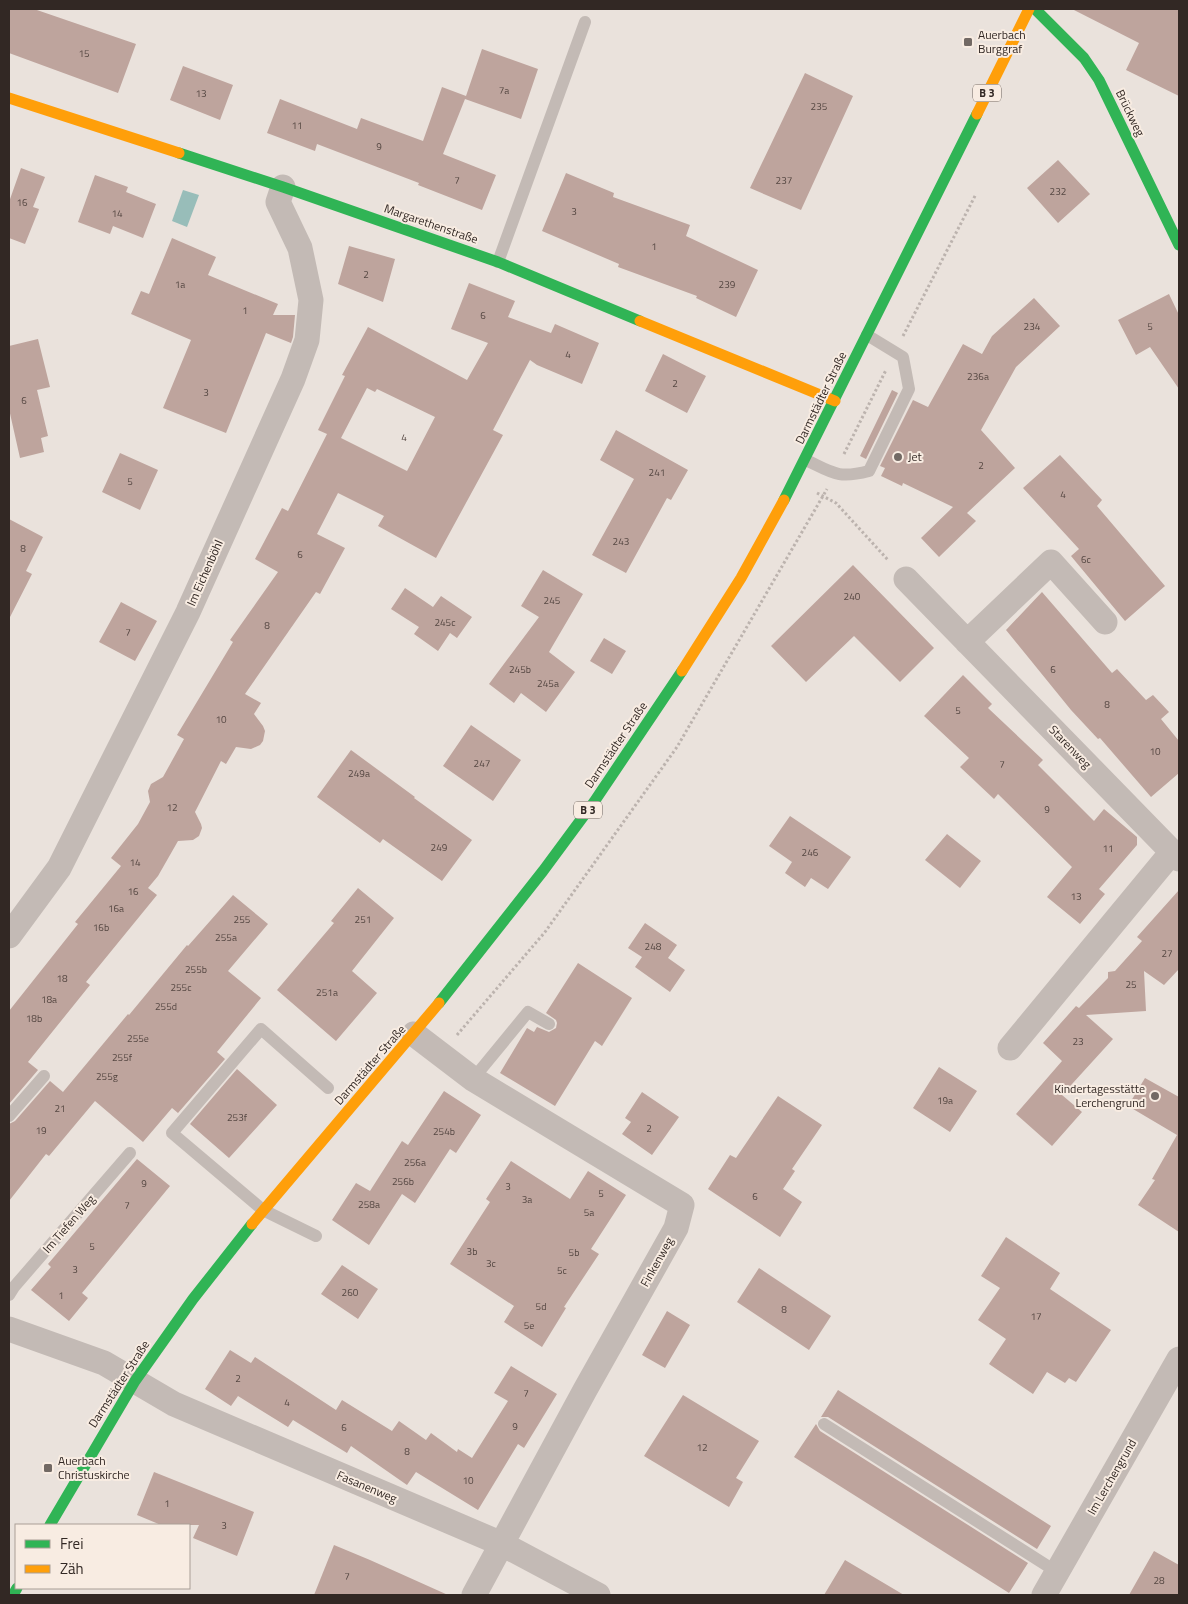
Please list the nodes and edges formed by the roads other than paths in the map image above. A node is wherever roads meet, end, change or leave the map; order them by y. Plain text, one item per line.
1 (1029, 9) edge
2 (1035, 9) edge
3 (585, 22) dead end
4 (9, 98) edge
5 (283, 188) junction
6 (1179, 245) edge
7 (498, 262) junction
8 (868, 335) junction
9 (835, 401) junction
10 (806, 460) junction
11 (906, 579) road end
12 (1105, 622) dead end
13 (967, 642) junction
14 (1176, 855) edge
15 (9, 936) edge
16 (549, 1024) dead end
17 (414, 1034) junction
18 (1010, 1048) dead end
19 (44, 1076) dead end
20 (473, 1078) junction
21 (328, 1088) dead end
22 (9, 1116) edge
23 (130, 1153) dead end
24 (263, 1210) junction
25 (316, 1236) dead end
26 (9, 1295) edge
27 (9, 1329) edge
28 (1179, 1361) edge
29 (136, 1381) junction
30 (824, 1424) dead end
31 (51, 1524) edge
32 (502, 1544) junction
33 (1056, 1572) junction
34 (474, 1595) edge
35 (598, 1595) edge
36 (1044, 1595) edge

1 - 8 main road, Darmstädter Straße / B 3
2 - 6 main road, Brückweg
3 - 7 lane
4 - 5 main road, Margarethenstraße
5 - 7 main road, Margarethenstraße
5 - 15 street, Im Eichenböhl
7 - 9 main road, Margarethenstraße
8 - 9 main road, Darmstädter Straße / B 3
8 - 10 lane
9 - 10 main road, Darmstädter Straße / B 3
10 - 17 main road, Darmstädter Straße / B 3
11 - 13 street, Starenweg
12 - 13 street
13 - 14 street, Starenweg
14 - 18 street, Starenweg
16 - 20 lane
17 - 20 street, Finkenweg
17 - 24 main road, Darmstädter Straße / B 3
19 - 22 lane
20 - 32 street, Finkenweg
21 - 24 lane
23 - 26 lane, Im Tiefen Weg
24 - 25 lane
24 - 29 main road, Darmstädter Straße / B 3
27 - 29 street
28 - 33 street, Im Lerchengrund
29 - 31 main road, Darmstädter Straße / B 3
29 - 32 street, Fasanenweg
30 - 33 lane
32 - 34 street, Finkenweg
32 - 35 street, Fasanenweg
33 - 36 street, Im Lerchengrund

